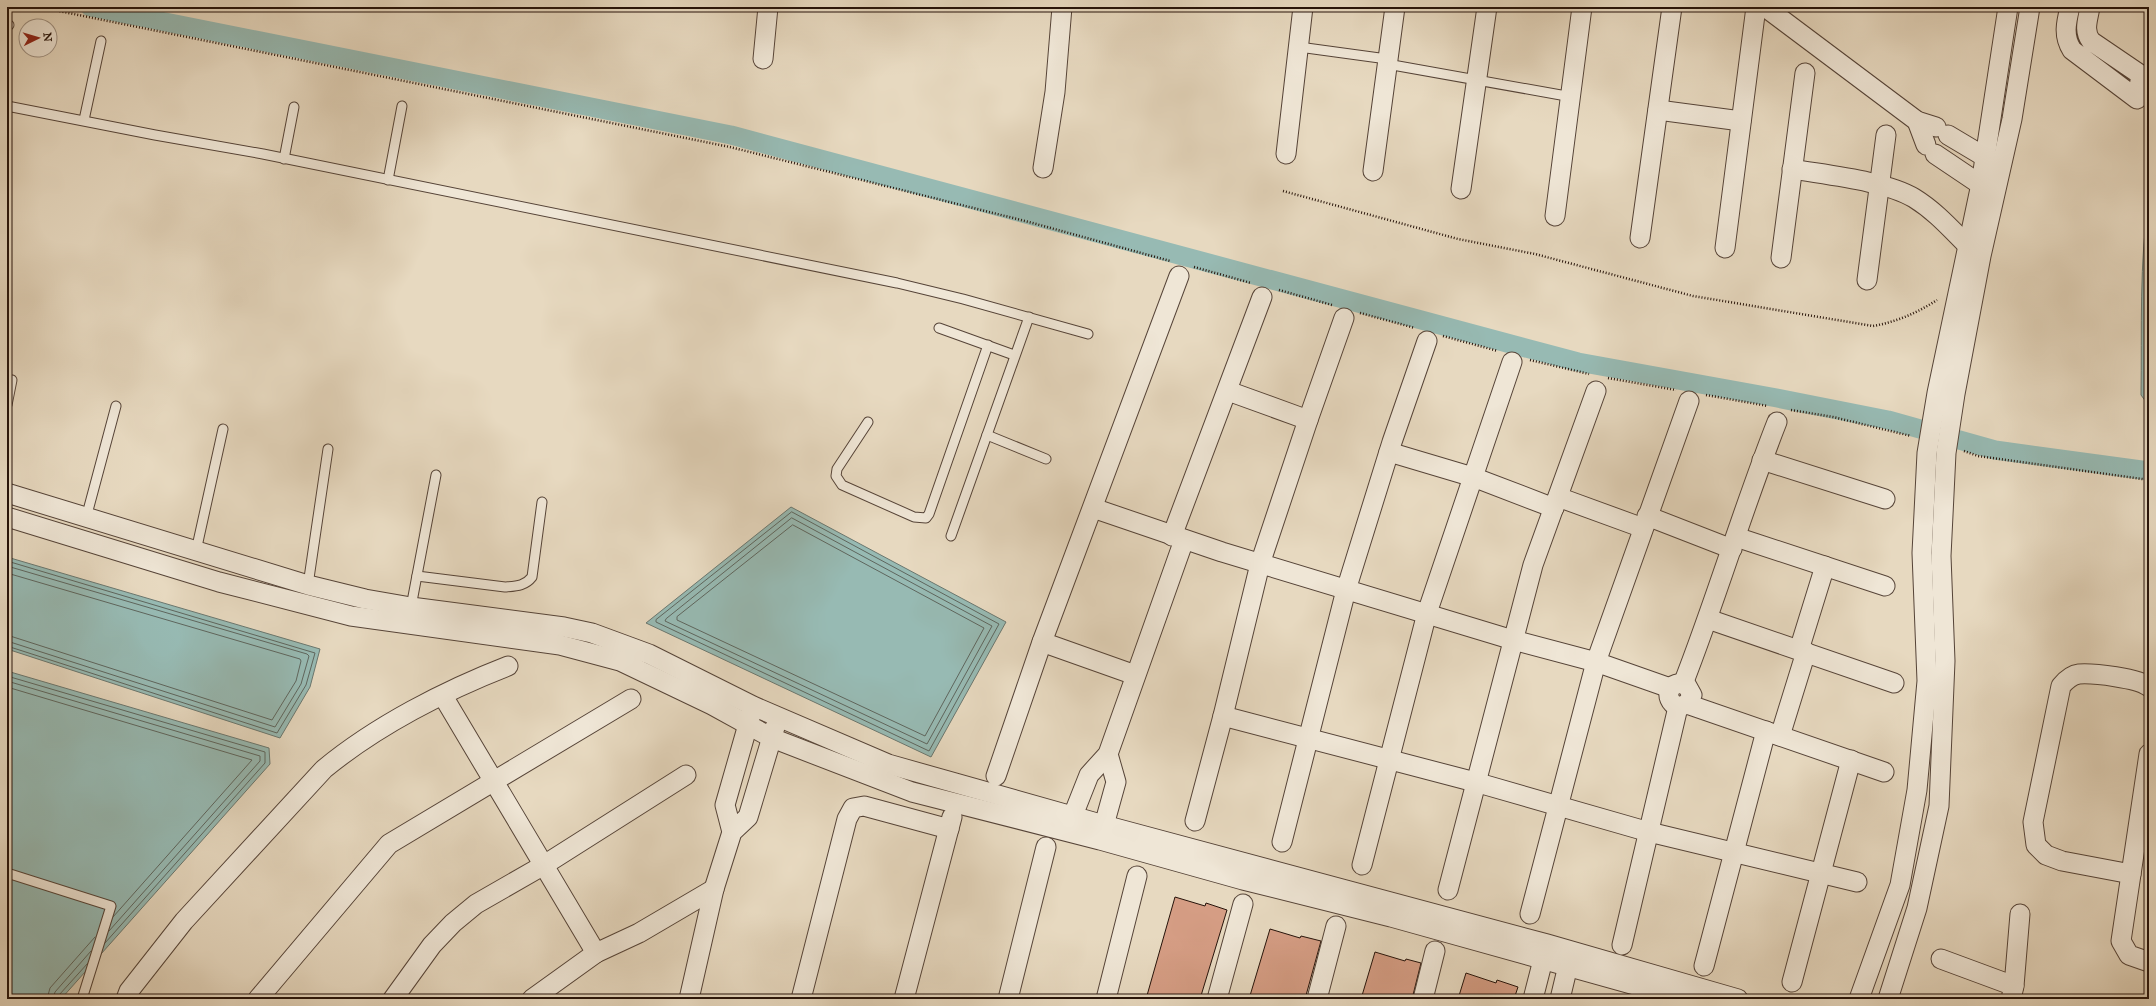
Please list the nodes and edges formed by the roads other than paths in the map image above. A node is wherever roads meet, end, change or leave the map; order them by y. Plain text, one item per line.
1 (768, 7) edge
2 (1062, 7) edge
3 (1304, 7) edge
4 (1395, 7) edge
5 (1487, 7) edge
6 (1582, 7) edge
7 (1672, 7) edge
8 (1756, 7) edge
9 (1765, 7) edge
10 (2008, 7) edge
11 (2030, 7) edge
12 (2070, 7) edge
13 (2090, 7) edge
14 (101, 41) dead end
15 (1299, 47) junction
16 (763, 59) dead end
17 (1387, 62) junction
18 (1805, 73) dead end
19 (1476, 82) junction
20 (1572, 97) junction
21 (7, 106) edge
22 (402, 106) dead end
23 (294, 107) dead end
24 (1658, 110) junction
25 (84, 120) junction
26 (1741, 121) junction
27 (1917, 122) junction
28 (1886, 135) dead end
29 (1286, 154) dead end
30 (284, 159) junction
31 (1993, 162) junction
32 (1043, 168) dead end
33 (1792, 169) junction
34 (1372, 171) dead end
35 (388, 180) junction
36 (1880, 186) junction
37 (1461, 189) dead end
38 (1988, 189) junction
39 (1555, 216) dead end
40 (1640, 238) dead end
41 (1967, 245) junction
42 (1725, 248) dead end
43 (1781, 258) dead end
44 (1180, 268) road end
45 (1867, 280) dead end
46 (1263, 290) road end
47 (1344, 312) road end
48 (1029, 317) junction
49 (939, 328) dead end
50 (1088, 334) dead end
51 (1429, 335) road end
52 (988, 345) junction
53 (1014, 355) junction
54 (1515, 358) road end
55 (12, 380) dead end
56 (1597, 381) road end
57 (1228, 391) junction
58 (1946, 394) junction
59 (1691, 395) road end
60 (7, 405) edge
61 (116, 406) dead end
62 (1778, 413) road end
63 (1308, 420) junction
64 (868, 422) dead end
65 (223, 429) dead end
66 (986, 435) junction
67 (328, 449) dead end
68 (1389, 452) junction
69 (1046, 459) dead end
70 (1762, 460) junction
71 (436, 475) dead end
72 (1473, 477) junction
73 (7, 493) edge
74 (1885, 499) dead end
75 (542, 502) dead end
76 (1556, 502) junction
77 (1093, 508) junction
78 (7, 517) edge
79 (86, 518) junction
80 (1645, 522) junction
81 (952, 536) dead end
82 (1178, 538) junction
83 (1734, 543) junction
84 (196, 551) junction
85 (1260, 564) junction
86 (1825, 566) junction
87 (418, 576) junction
88 (308, 585) junction
89 (1885, 586) dead end
90 (1346, 590) junction
91 (411, 607) junction
92 (1427, 613) junction
93 (1708, 619) junction
94 (1512, 640) junction
95 (1042, 642) junction
96 (1802, 651) junction
97 (1596, 662) junction
98 (508, 666) dead end
99 (1135, 675) junction
100 (1894, 683) dead end
101 (1676, 686) junction
102 (2149, 687) edge
103 (443, 696) junction
104 (632, 699) dead end
105 (1683, 705) junction
106 (753, 706) junction
107 (778, 716) junction
108 (1223, 716) junction
109 (747, 725) junction
110 (1773, 734) junction
111 (772, 738) junction
112 (1309, 740) junction
113 (1108, 754) junction
114 (2149, 754) edge
115 (1389, 760) junction
116 (1851, 760) junction
117 (1884, 772) dead end
118 (686, 775) dead end
119 (996, 776) dead end
120 (495, 782) junction
121 (1475, 782) junction
122 (961, 785) junction
123 (1915, 802) junction
124 (955, 804) junction
125 (1558, 806) junction
126 (1939, 806) junction
127 (1195, 821) dead end
128 (1070, 824) junction
129 (949, 829) junction
130 (732, 832) junction
131 (1649, 832) junction
132 (1102, 833) junction
133 (1282, 842) dead end
134 (1046, 847) dead end
135 (1734, 853) junction
136 (544, 865) junction
137 (1362, 865) dead end
138 (7, 873) edge
139 (1821, 874) junction
140 (2131, 874) junction
141 (1138, 876) dead end
142 (1857, 882) dead end
143 (714, 889) junction
144 (1448, 890) dead end
145 (1243, 904) dead end
146 (1530, 914) dead end
147 (2020, 914) dead end
148 (1336, 926) dead end
149 (1622, 945) dead end
150 (1435, 951) dead end
151 (1545, 952) junction
152 (596, 953) junction
153 (1570, 959) junction
154 (1942, 959) dead end
155 (2149, 962) edge
156 (1704, 966) dead end
157 (1792, 982) dead end
158 (2013, 992) edge
159 (82, 999) edge
160 (126, 999) edge
161 (258, 999) edge
162 (393, 999) edge
163 (532, 999) edge
164 (689, 999) edge
165 (801, 999) edge
166 (904, 999) edge
167 (1008, 999) edge
168 (1106, 999) edge
169 (1217, 999) edge
170 (1317, 999) edge
171 (1423, 999) edge
172 (1533, 999) edge
173 (1560, 999) edge
174 (1686, 999) edge
175 (1738, 999) edge
176 (1859, 999) edge
177 (1888, 999) edge

1 - 16 street
2 - 32 street
3 - 15 street
4 - 17 street
5 - 19 street
6 - 20 street
7 - 24 street
8 - 26 street
9 - 27 street
10 - 31 street
11 - 31 street
12 - 13 street
14 - 25 lane
15 - 17 lane
15 - 29 street
17 - 19 lane
17 - 34 street
18 - 33 street
19 - 20 lane
19 - 37 street
20 - 39 street
21 - 25 lane
22 - 35 lane
23 - 30 lane
24 - 26 street
24 - 40 street
25 - 30 lane
26 - 42 street
27 - 31 street
27 - 38 street
28 - 36 street
30 - 35 lane
31 - 38 street
33 - 36 street
33 - 43 street
35 - 48 lane
36 - 41 street
36 - 45 street
38 - 41 street
38 - 58 street
41 - 58 street
44 - 77 street
46 - 57 street
47 - 63 street
48 - 50 lane
48 - 53 lane
49 - 52 lane
51 - 68 street
52 - 53 lane
52 - 64 lane
53 - 66 lane
54 - 72 street
55 - 60 lane
56 - 76 street
57 - 63 street
57 - 82 street
58 - 123 street
58 - 126 street
59 - 80 street
61 - 79 lane
62 - 70 street
63 - 85 street
65 - 84 lane
66 - 69 lane
66 - 81 lane
67 - 88 lane
68 - 72 street
68 - 90 street
70 - 74 street
70 - 83 street
71 - 87 lane
72 - 76 street
72 - 92 street
73 - 79 street
75 - 87 lane
76 - 80 street
76 - 94 street
77 - 82 street
77 - 95 street
78 - 109 street
79 - 84 street
80 - 83 street
80 - 97 street
82 - 85 street
82 - 99 street
83 - 86 street
83 - 93 street
84 - 88 street
85 - 90 street
85 - 108 street
86 - 89 street
86 - 96 street
87 - 91 lane
88 - 91 street
90 - 92 street
90 - 112 street
91 - 106 street
92 - 94 street
92 - 115 street
93 - 96 street
93 - 101 street
94 - 97 street
94 - 121 street
95 - 99 street
95 - 119 street
96 - 100 street
96 - 110 street
97 - 101 street
97 - 125 street
98 - 103 street
99 - 113 street
101 - 105 street
102 - 140 street
103 - 120 street
103 - 160 street
104 - 120 street
105 - 110 street
105 - 131 street
106 - 107 street
106 - 109 street
107 - 111 street
107 - 122 street
108 - 112 street
108 - 127 street
109 - 111 street
109 - 130 street
110 - 116 street
110 - 135 street
111 - 124 street
111 - 130 street
112 - 115 street
112 - 133 street
113 - 128 street
113 - 132 street
114 - 140 street
115 - 121 street
115 - 137 street
116 - 117 street
116 - 139 street
118 - 136 street
120 - 136 street
120 - 161 street
121 - 125 street
121 - 144 street
122 - 124 street
122 - 128 street
123 - 126 street
123 - 176 street
124 - 128 street
124 - 129 street
125 - 131 street
125 - 146 street
126 - 177 street
128 - 132 street
129 - 165 street
129 - 166 street
130 - 143 street
131 - 135 street
131 - 149 street
132 - 151 street
134 - 167 street
135 - 139 street
135 - 156 street
136 - 152 street
136 - 162 street
138 - 159 lane
139 - 142 street
139 - 157 street
140 - 155 street
141 - 168 street
143 - 152 street
143 - 164 street
145 - 169 street
147 - 158 street
148 - 170 street
150 - 171 street
151 - 153 street
151 - 172 street
152 - 163 street
153 - 173 street
153 - 174 street
153 - 175 street
154 - 158 street

